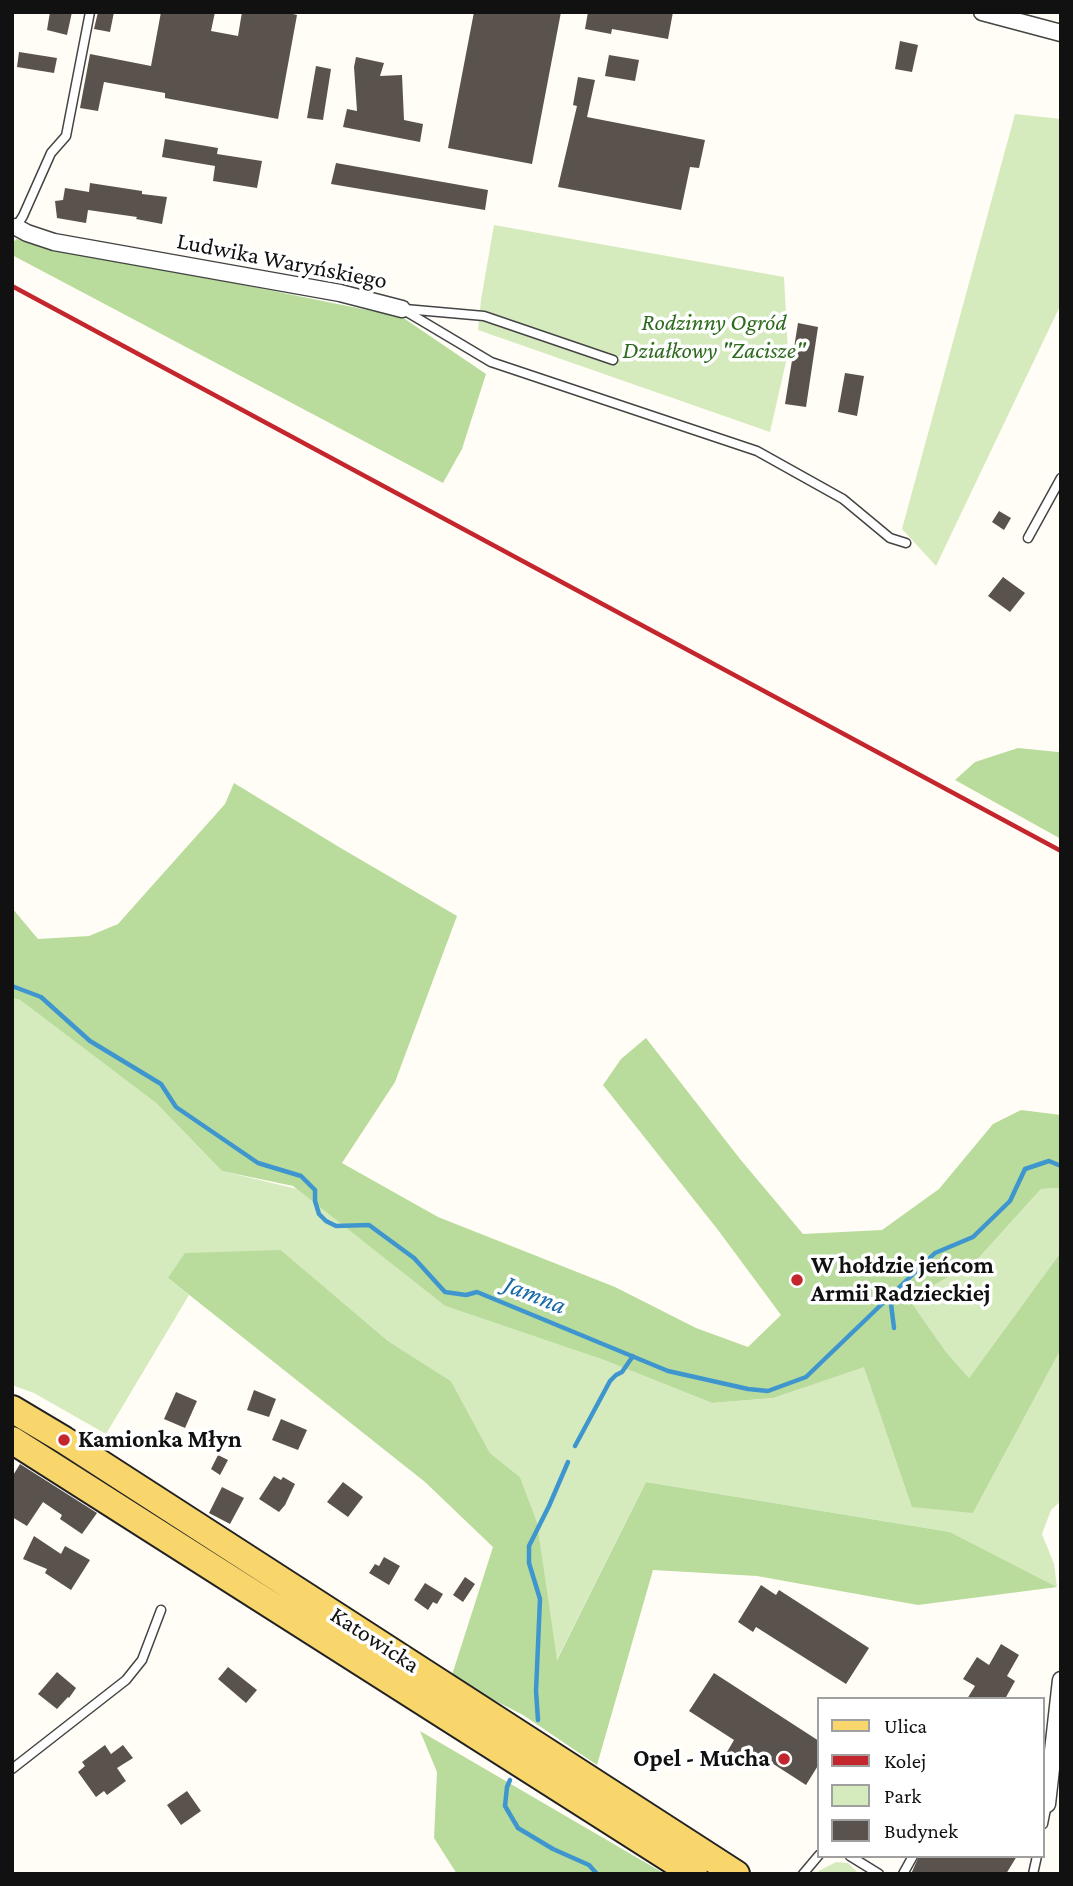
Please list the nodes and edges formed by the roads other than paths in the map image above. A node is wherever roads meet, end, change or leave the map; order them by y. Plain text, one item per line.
1 (90, 12) edge
2 (982, 12) edge
3 (1061, 33) edge
4 (14, 227) edge
5 (402, 309) junction
6 (613, 360) dead end
7 (1061, 478) edge
8 (1028, 538) dead end
9 (906, 543) dead end
10 (12, 1409) edge
11 (12, 1440) edge
12 (161, 1610) dead end
13 (1061, 1680) edge
14 (12, 1769) edge
15 (1045, 1803) edge
16 (818, 1856) edge
17 (853, 1858) edge
18 (913, 1858) edge
19 (739, 1873) edge
20 (694, 1874) edge
21 (803, 1874) edge
22 (879, 1874) edge
23 (903, 1874) edge

1 - 4 lane
2 - 3 street
4 - 5 street, Ludwika Waryńskiego
5 - 6 lane
5 - 9 lane, Ludwika Waryńskiego
7 - 8 lane
10 - 19 main road, Katowicka
11 - 20 main road, Katowicka
12 - 14 lane
13 - 15 street
16 - 21 lane
17 - 22 lane
18 - 23 lane

